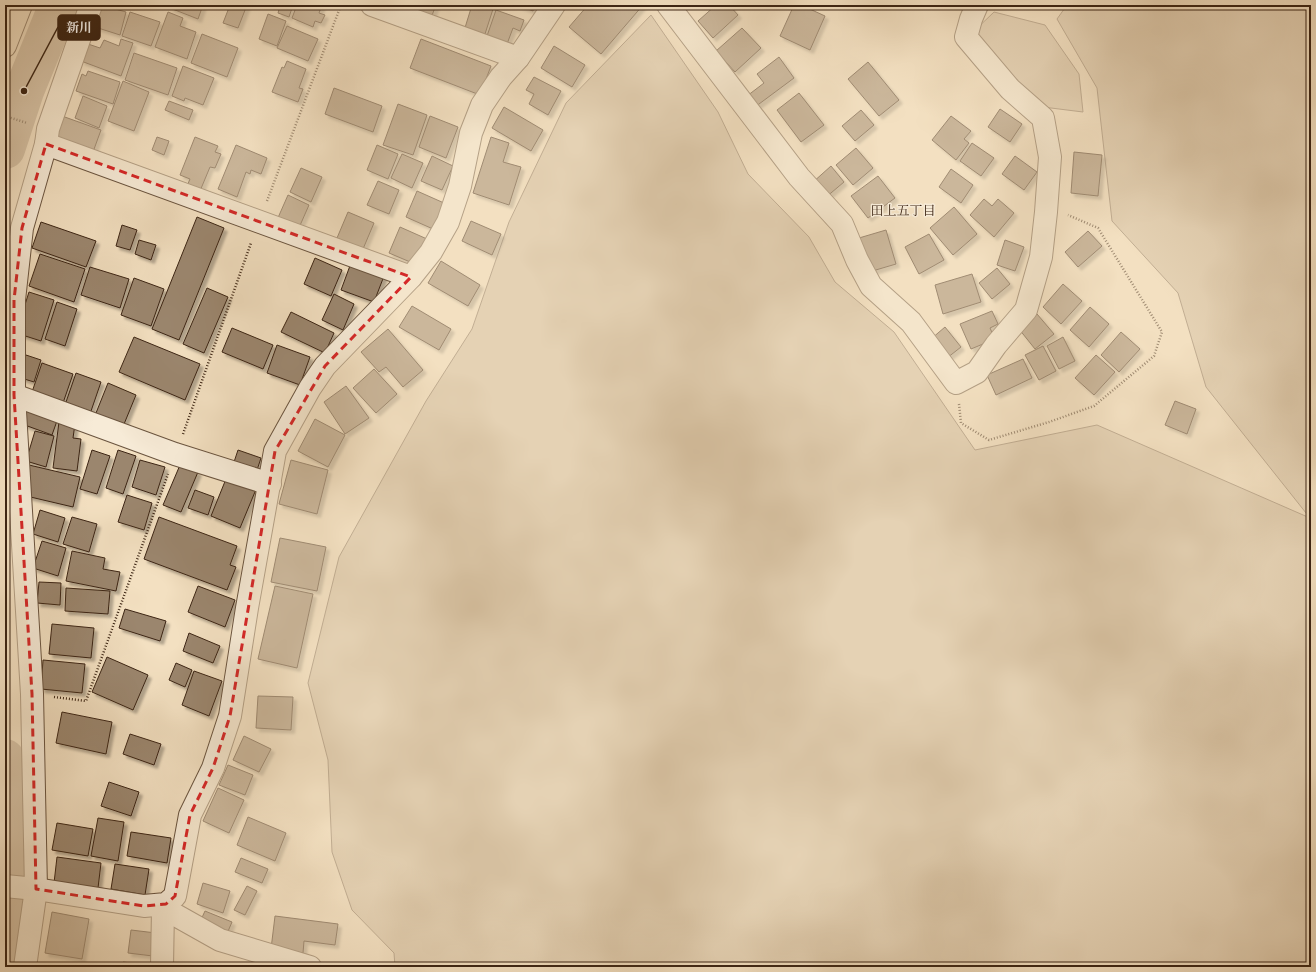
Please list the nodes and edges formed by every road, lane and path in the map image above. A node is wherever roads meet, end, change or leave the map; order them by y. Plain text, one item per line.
1 (21, 5) edge
2 (90, 5) edge
3 (341, 5) edge
4 (372, 5) edge
5 (554, 5) edge
6 (668, 5) edge
7 (977, 5) edge
8 (5, 46) edge
9 (518, 58) junction
10 (46, 144) junction
11 (1046, 212) junction
12 (259, 222) junction
13 (412, 277) junction
14 (956, 383) junction
15 (14, 395) junction
16 (176, 454) junction
17 (270, 484) junction
18 (32, 694) junction
19 (5, 886) edge
20 (36, 889) junction
21 (164, 906) junction
22 (25, 967) edge
23 (162, 967) edge
24 (310, 967) edge

1 - 8 main road
2 - 10 street
3 - 12 path
4 - 9 street
5 - 9 street
6 - 14 street
7 - 11 street
9 - 13 street
10 - 12 street
10 - 15 street
11 - 14 street
11 - 14 path
12 - 13 street
12 - 16 path
13 - 17 street
15 - 16 street
15 - 18 street
16 - 17 street
16 - 18 path
17 - 21 street
18 - 20 street
19 - 20 street
20 - 21 street
20 - 22 street
21 - 23 street
21 - 24 street

